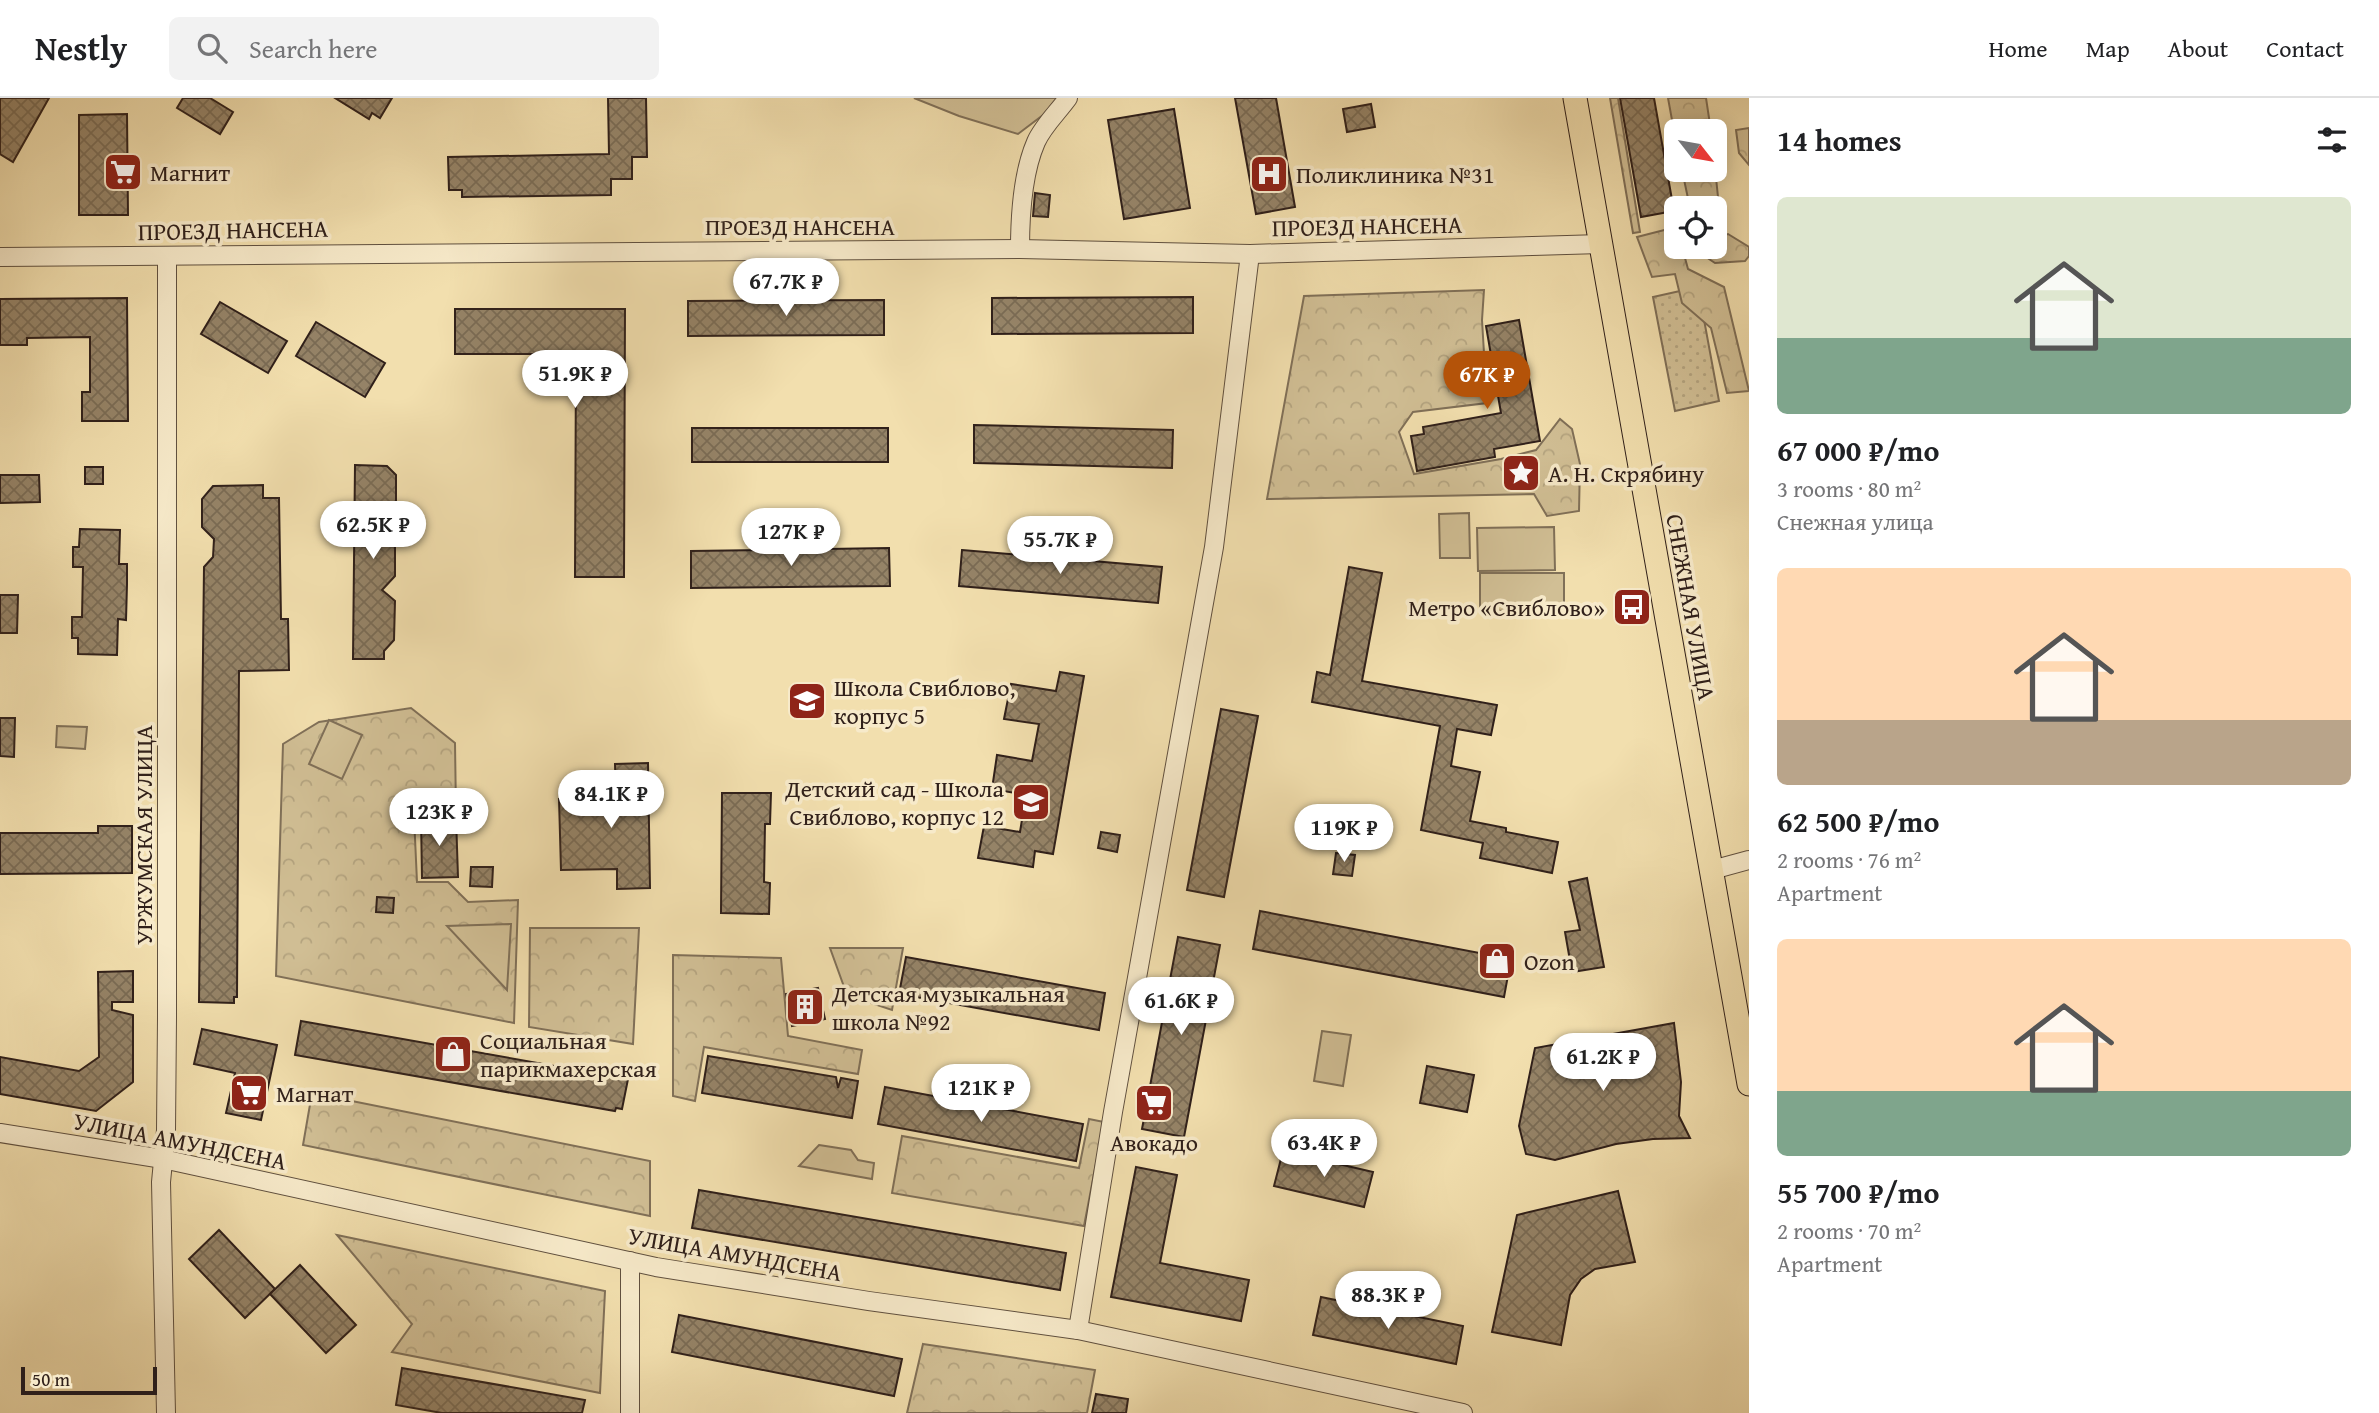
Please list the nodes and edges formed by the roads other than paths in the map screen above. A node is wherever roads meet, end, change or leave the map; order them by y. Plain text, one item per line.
1 (1068, 98) edge
2 (1575, 98) edge
3 (1601, 244) junction
4 (1020, 249) junction
5 (1250, 254) junction
6 (167, 256) junction
7 (0, 257) edge
8 (1749, 860) edge
9 (1712, 870) junction
10 (1749, 1084) edge
11 (0, 1133) edge
12 (163, 1159) junction
13 (630, 1261) junction
14 (1078, 1330) junction
15 (166, 1413) edge
16 (630, 1413) edge
17 (1463, 1413) edge

1 - 4 street
2 - 3 main road, СНЕЖНАЯ УЛИЦА
3 - 5 street, ПРОЕЗД НАНСЕНА
3 - 9 main road, СНЕЖНАЯ УЛИЦА
4 - 5 street, ПРОЕЗД НАНСЕНА
4 - 6 street, ПРОЕЗД НАНСЕНА
5 - 14 street
6 - 7 street, ПРОЕЗД НАНСЕНА
6 - 12 street, УРЖУМСКАЯ УЛИЦА
8 - 9 street
9 - 10 main road, СНЕЖНАЯ УЛИЦА
11 - 12 street, УЛИЦА АМУНДСЕНА
12 - 13 street, УЛИЦА АМУНДСЕНА
12 - 15 street, УРЖУМСКАЯ УЛИЦА
13 - 14 street, УЛИЦА АМУНДСЕНА
13 - 16 street
14 - 17 street, УЛИЦА АМУНДСЕНА

